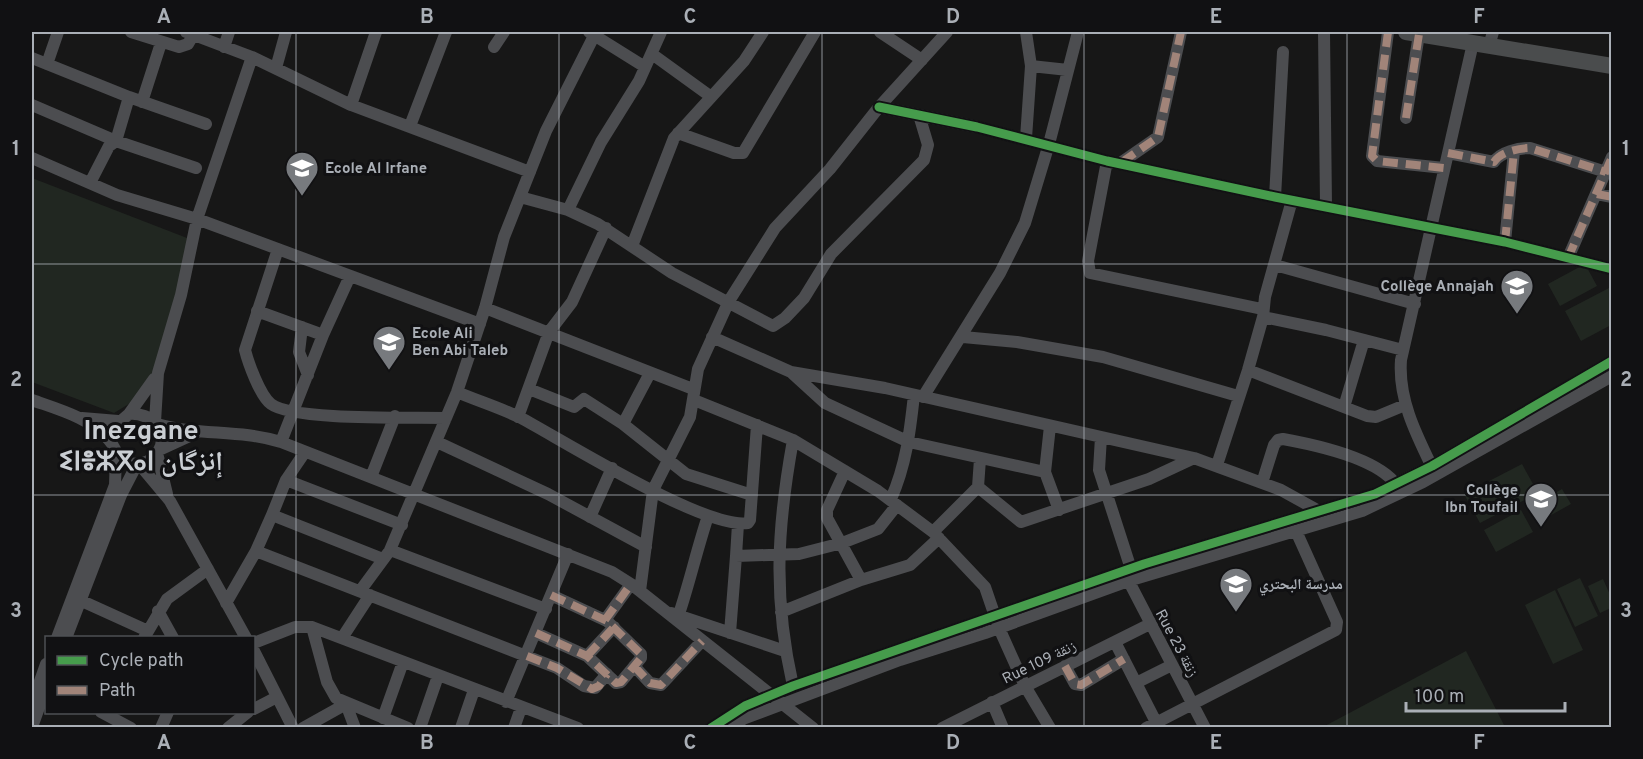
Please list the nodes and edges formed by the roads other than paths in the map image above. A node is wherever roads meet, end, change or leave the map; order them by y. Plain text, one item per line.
1 (58, 32) edge
2 (131, 32) edge
3 (229, 32) edge
4 (286, 32) edge
5 (376, 32) edge
6 (446, 32) edge
7 (504, 32) edge
8 (661, 32) edge
9 (763, 32) edge
10 (815, 32) edge
11 (880, 32) edge
12 (947, 32) edge
13 (1026, 32) edge
14 (1078, 32) edge
15 (1181, 32) edge
16 (1324, 32) edge
17 (1388, 32) edge
18 (192, 33) edge
19 (592, 33) edge
20 (1412, 33) edge
21 (1485, 40) edge
22 (160, 43) junction
23 (224, 47) junction
24 (494, 47) dead end
25 (1283, 52) dead end
26 (652, 54) junction
27 (252, 57) junction
28 (32, 58) edge
29 (922, 60) junction
30 (47, 64) junction
31 (1031, 66) junction
32 (1611, 66) edge
33 (645, 67) junction
34 (276, 68) junction
35 (1068, 70) junction
36 (710, 96) junction
37 (129, 97) junction
38 (142, 102) junction
39 (32, 105) edge
40 (351, 105) junction
41 (879, 107) junction
42 (919, 115) junction
43 (1406, 118) dead end
44 (206, 124) dead end
45 (410, 126) junction
46 (678, 133) junction
47 (1026, 138) junction
48 (117, 141) junction
49 (1049, 144) junction
50 (1514, 151) junction
51 (1448, 153) junction
52 (1611, 157) edge
53 (32, 158) edge
54 (1107, 161) junction
55 (1122, 162) junction
56 (196, 168) dead end
57 (1444, 168) junction
58 (530, 172) junction
59 (1606, 172) junction
60 (91, 182) junction
61 (1597, 194) junction
62 (520, 197) junction
63 (1275, 197) junction
64 (1611, 197) edge
65 (1292, 200) junction
66 (1326, 205) junction
67 (568, 210) junction
68 (197, 219) junction
69 (606, 228) junction
70 (1433, 228) junction
71 (1505, 242) junction
72 (632, 246) junction
73 (278, 249) junction
74 (1568, 258) junction
75 (1275, 265) junction
76 (1611, 269) edge
77 (350, 276) junction
78 (729, 301) junction
79 (1415, 304) junction
80 (485, 308) junction
81 (257, 311) junction
82 (1262, 313) junction
83 (480, 324) junction
84 (302, 327) junction
85 (549, 332) junction
86 (323, 335) junction
87 (712, 337) junction
88 (963, 337) junction
89 (1364, 340) junction
90 (1402, 350) junction
91 (1611, 361) edge
92 (1248, 370) junction
93 (791, 372) junction
94 (158, 373) junction
95 (650, 373) junction
96 (308, 375) junction
97 (1611, 376) edge
98 (529, 389) junction
99 (457, 392) junction
100 (693, 395) junction
101 (918, 396) junction
102 (1239, 396) junction
103 (32, 400) edge
104 (1405, 405) junction
105 (1344, 407) junction
106 (294, 413) junction
107 (75, 416) junction
108 (395, 416) junction
109 (124, 417) junction
110 (518, 417) junction
111 (446, 418) junction
112 (156, 423) junction
113 (623, 424) junction
114 (757, 425) junction
115 (1050, 426) junction
116 (200, 432) junction
117 (1101, 437) junction
118 (793, 440) junction
119 (111, 441) junction
120 (280, 442) junction
121 (437, 442) junction
122 (909, 442) junction
123 (158, 452) junction
124 (305, 452) junction
125 (116, 454) junction
126 (668, 458) junction
127 (1194, 458) junction
128 (980, 459) junction
129 (138, 464) junction
130 (1217, 465) junction
131 (612, 468) junction
132 (1434, 470) junction
133 (845, 471) junction
134 (1045, 472) junction
135 (371, 477) junction
136 (286, 480) junction
137 (1262, 483) junction
138 (978, 487) junction
139 (1399, 488) junction
140 (653, 490) junction
141 (1108, 494) junction
142 (416, 495) junction
143 (752, 495) junction
144 (170, 501) junction
145 (894, 502) junction
146 (1059, 510) junction
147 (1319, 511) junction
148 (272, 515) junction
149 (708, 516) junction
150 (591, 517) junction
151 (738, 524) junction
152 (402, 525) junction
153 (1296, 531) junction
154 (936, 535) junction
155 (842, 543) junction
156 (646, 547) junction
157 (256, 550) junction
158 (387, 554) junction
159 (567, 554) junction
160 (736, 556) junction
161 (777, 557) junction
162 (208, 569) junction
163 (1127, 574) junction
164 (861, 580) junction
165 (635, 587) junction
166 (365, 593) junction
167 (551, 595) junction
168 (76, 598) junction
169 (226, 603) junction
170 (546, 609) junction
171 (158, 611) junction
172 (781, 612) junction
173 (673, 613) junction
174 (998, 622) junction
175 (610, 624) junction
176 (1150, 624) junction
177 (312, 627) junction
178 (536, 633) junction
179 (730, 633) junction
180 (146, 634) edge
181 (58, 636) edge
182 (66, 636) edge
183 (172, 636) edge
184 (245, 636) edge
185 (342, 638) junction
186 (702, 640) junction
187 (1115, 642) junction
188 (255, 649) edge
189 (785, 651) junction
190 (255, 652) edge
191 (527, 656) junction
192 (587, 656) junction
193 (1124, 659) junction
194 (404, 662) junction
195 (1172, 665) junction
196 (634, 666) junction
197 (1065, 666) junction
198 (607, 674) junction
199 (438, 676) junction
200 (1136, 683) junction
201 (44, 685) edge
202 (793, 686) junction
203 (1025, 686) junction
204 (474, 690) junction
205 (771, 694) junction
206 (277, 697) junction
207 (506, 702) junction
208 (992, 702) junction
209 (1191, 703) junction
210 (32, 704) edge
211 (346, 704) junction
212 (786, 707) junction
213 (255, 708) edge
214 (521, 708) junction
215 (106, 714) edge
216 (167, 714) edge
217 (246, 714) edge
218 (383, 718) junction
219 (32, 723) edge
220 (1154, 726) edge
221 (131, 728) edge
222 (161, 728) edge
223 (228, 728) edge
224 (293, 728) edge
225 (303, 728) edge
226 (355, 728) edge
227 (408, 728) edge
228 (420, 728) edge
229 (461, 728) edge
230 (514, 728) edge
231 (578, 728) edge
232 (711, 728) edge
233 (728, 728) edge
234 (793, 728) edge
235 (813, 728) edge
236 (942, 728) edge
237 (1003, 728) edge
238 (1050, 728) edge
239 (1205, 728) edge

1 - 30 street
2 - 22 street
3 - 23 street
4 - 34 street
5 - 40 street
6 - 45 street
7 - 24 street
8 - 26 street
9 - 36 street
10 - 46 street
11 - 29 street
12 - 29 street
13 - 31 street
14 - 35 street
15 - 55 street
16 - 66 street
17 - 57 street
18 - 22 street
18 - 23 street
19 - 33 street
19 - 58 street
20 - 21 street
20 - 43 street
21 - 32 street
21 - 51 street
22 - 38 street
23 - 27 street
25 - 63 street
26 - 33 street
26 - 36 street
27 - 34 street
27 - 68 street
28 - 30 street
29 - 41 street
30 - 37 street
31 - 35 street
31 - 47 street
33 - 67 street
34 - 40 street
35 - 49 street
36 - 46 street
37 - 38 street
37 - 48 street
38 - 44 street
39 - 48 street
40 - 45 street
41 - 42 street
41 - 78 street
42 - 47 street
42 - 78 street
45 - 58 street
46 - 72 street
47 - 49 street
48 - 56 street
48 - 60 street
49 - 54 street
49 - 88 street
50 - 51 street
50 - 59 street
50 - 71 street
51 - 57 street
52 - 59 street
53 - 60 street
54 - 55 street
54 - 82 street
55 - 63 street
57 - 70 street
58 - 62 street
59 - 61 street
60 - 68 street
61 - 64 street
61 - 74 street
62 - 67 street
62 - 80 street
63 - 65 street
65 - 66 street
65 - 75 street
66 - 70 street
67 - 69 street
68 - 73 street
68 - 94 street
69 - 72 street
69 - 85 street
70 - 71 street
70 - 79 street
71 - 74 street
72 - 78 street
73 - 77 street
73 - 81 street
74 - 76 street
75 - 79 street
75 - 82 street
77 - 83 street
77 - 86 street
78 - 87 street
79 - 90 street
80 - 83 street
80 - 85 street
81 - 84 street
81 - 106 street
82 - 89 street
82 - 92 street
83 - 99 street
84 - 86 street
84 - 96 street
85 - 95 street
85 - 98 street
86 - 96 street
87 - 93 street
87 - 100 street
88 - 101 street
88 - 102 street
89 - 90 street
89 - 105 street
90 - 104 street
91 - 132 street
92 - 102 street
92 - 105 street
93 - 101 street
93 - 122 street
94 - 109 street
94 - 112 street
95 - 100 street
95 - 113 street
96 - 106 street
97 - 132 street
98 - 110 street
98 - 113 street
99 - 110 street
99 - 111 street
100 - 114 street
100 - 126 street
101 - 115 street
101 - 122 street
102 - 130 street
103 - 107 street
104 - 105 street
104 - 132 street
106 - 108 street
106 - 120 street
107 - 109 street
107 - 119 street
108 - 111 street
108 - 135 street
109 - 112 street
109 - 119 street
110 - 131 street
111 - 121 street
112 - 116 street
112 - 123 street
113 - 126 street
114 - 118 street
114 - 143 street
115 - 117 street
115 - 134 street
116 - 120 street
116 - 123 street
117 - 127 street
117 - 141 street, Rue 23 زنقة
118 - 133 street
118 - 161 street
119 - 125 street
120 - 124 street
121 - 142 street
121 - 150 street
122 - 128 street
122 - 145 street
123 - 129 street
123 - 144 street
124 - 135 street
124 - 136 street
125 - 129 street
125 - 168 street
126 - 140 street
126 - 143 street
127 - 130 street
127 - 141 street
128 - 134 street
128 - 138 street
129 - 144 street
129 - 168 street
130 - 137 street
131 - 140 street
131 - 150 street
132 - 139 street
133 - 145 street
133 - 155 street
134 - 146 street
135 - 142 street
136 - 148 street
136 - 152 street
137 - 139 street
137 - 147 street
138 - 146 street
138 - 154 street
139 - 147 street
139 - 153 street
140 - 149 street
140 - 156 street
141 - 146 street
141 - 163 street, Rue 23 زنقة
142 - 152 street
142 - 159 street
143 - 151 street
144 - 162 street
145 - 154 street
145 - 155 street
147 - 163 street
148 - 157 street
148 - 158 street
149 - 151 street
149 - 173 street
150 - 156 street
151 - 160 street
152 - 158 street
153 - 163 street
153 - 209 street
154 - 164 street
154 - 174 street
155 - 161 street
155 - 164 street
156 - 165 street
157 - 166 street
157 - 169 street
158 - 166 street
158 - 170 street
159 - 165 street
159 - 167 street
160 - 161 street
160 - 179 street
161 - 172 street
162 - 169 street
162 - 171 street
163 - 174 street
163 - 176 street, Rue 23 زنقة
164 - 172 street
165 - 173 street
165 - 175 street
166 - 185 street
166 - 191 street
167 - 170 street
167 - 175 street
168 - 180 street
168 - 181 street
168 - 182 street
169 - 184 street
170 - 178 street
171 - 180 street
171 - 183 street
172 - 189 street
173 - 179 street
173 - 186 street
174 - 202 street
174 - 203 street
174 - 212 street
175 - 192 street
175 - 196 street
176 - 187 street, Rue 109 زنقة
176 - 195 street, Rue 23 زنقة
177 - 185 street
177 - 188 street
177 - 211 street
178 - 191 street
178 - 192 street
179 - 189 street
185 - 194 street
186 - 196 street
186 - 205 street
187 - 193 street
187 - 197 street, Rue 109 زنقة
189 - 202 street
190 - 206 street
191 - 198 street
191 - 207 street
192 - 198 street
193 - 197 street
193 - 200 street
194 - 199 street
194 - 218 street
195 - 200 street
195 - 209 street, Rue 23 زنقة
196 - 198 street
197 - 203 street, Rue 109 زنقة
199 - 204 street
199 - 228 street
200 - 220 street
201 - 210 street
201 - 219 street
202 - 205 street
203 - 208 street, Rue 109 زنقة
203 - 238 street
204 - 207 street
204 - 229 street
205 - 212 street
205 - 232 street
206 - 213 street
206 - 224 street
207 - 214 street
208 - 236 street, Rue 109 زنقة
208 - 237 street
209 - 220 street
209 - 239 street, Rue 23 زنقة
211 - 218 street
211 - 225 street
211 - 226 street
212 - 233 street
212 - 234 street
212 - 235 street
214 - 230 street
214 - 231 street
215 - 221 street
216 - 222 street
217 - 223 street
218 - 227 street

